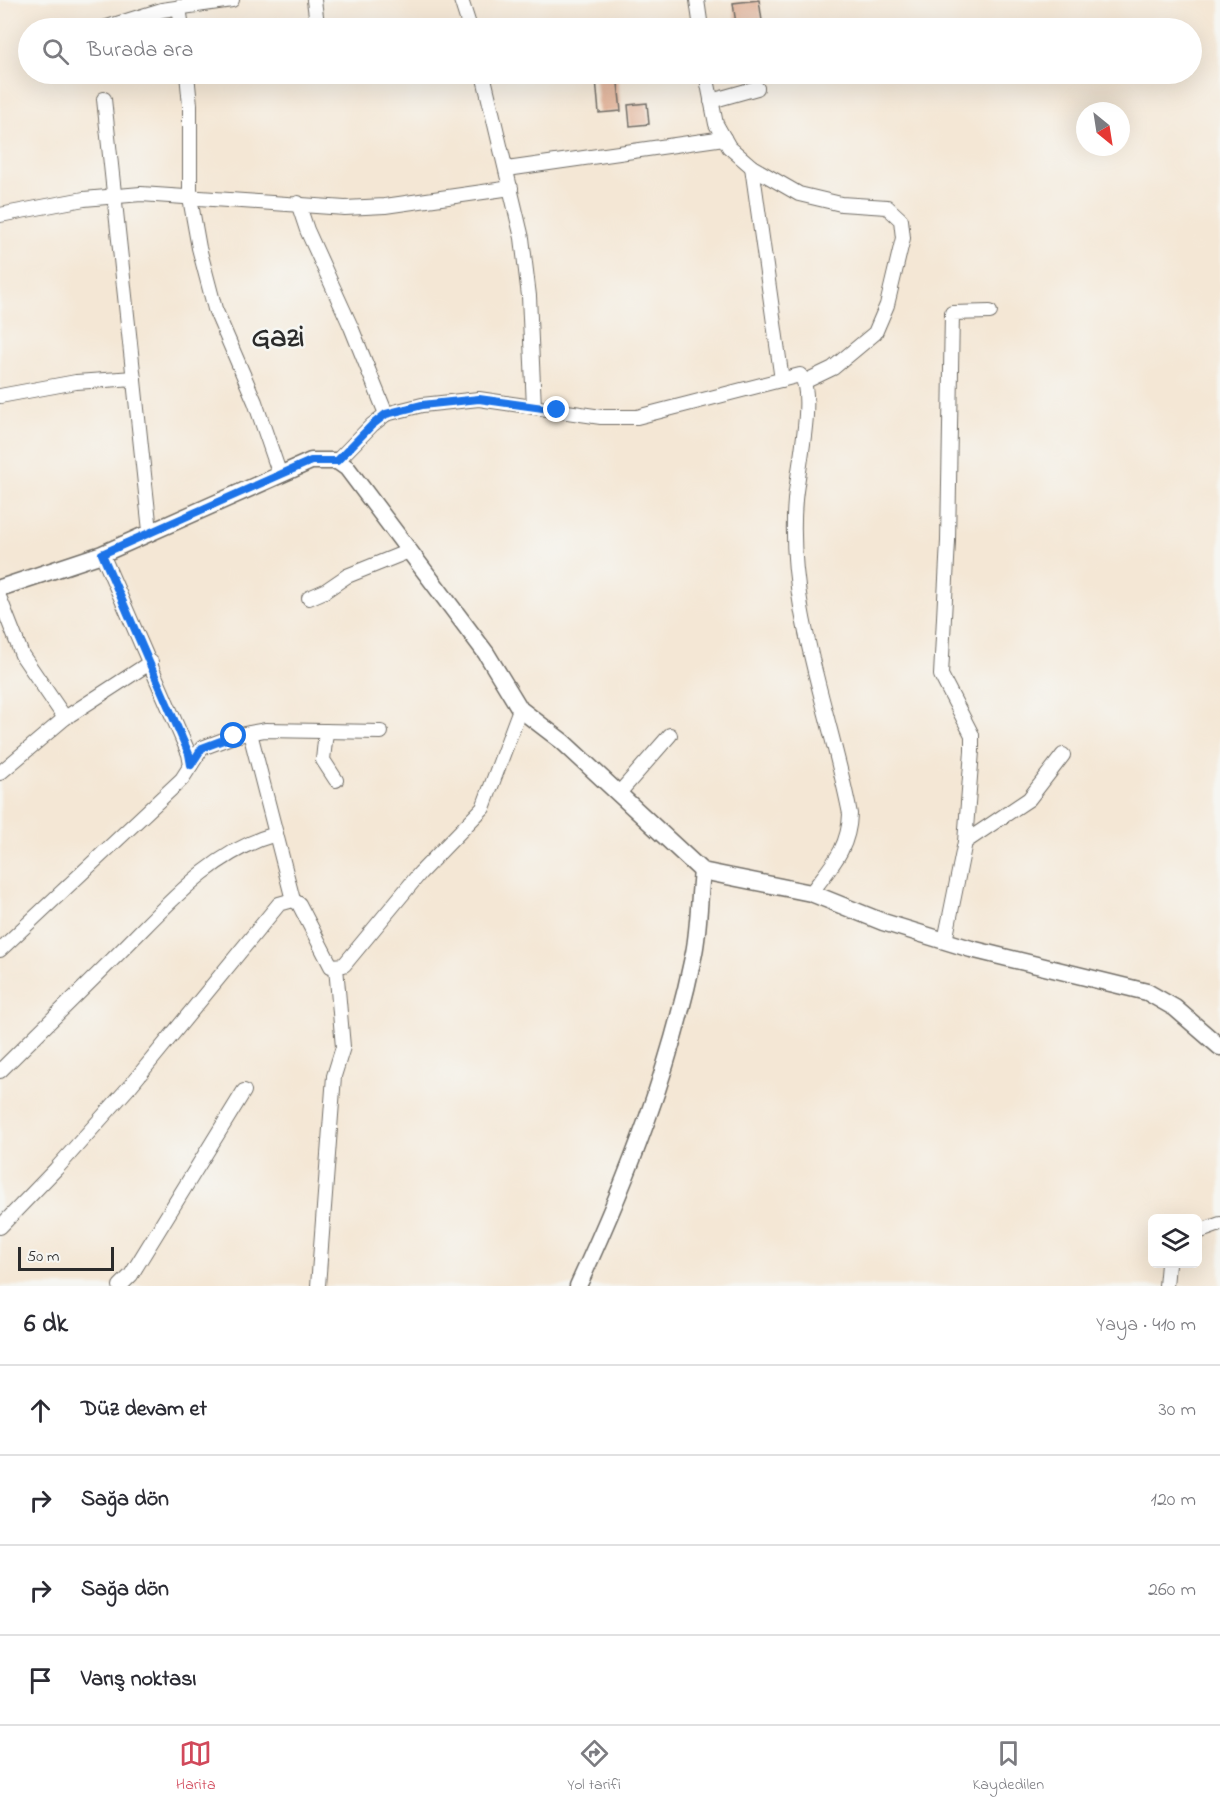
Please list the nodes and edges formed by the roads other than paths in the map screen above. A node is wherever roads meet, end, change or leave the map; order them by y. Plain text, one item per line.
1 (232, 0) edge
2 (314, 0) edge
3 (461, 0) edge
4 (697, 0) edge
5 (179, 7) junction
6 (140, 18) edge
7 (181, 18) edge
8 (316, 18) edge
9 (467, 18) edge
10 (700, 18) edge
11 (188, 84) edge
12 (486, 84) edge
13 (708, 84) edge
14 (757, 88) dead end
15 (104, 99) dead end
16 (711, 101) junction
17 (724, 138) junction
18 (752, 167) junction
19 (507, 168) junction
20 (511, 188) junction
21 (115, 196) junction
22 (190, 198) junction
23 (298, 203) junction
24 (0, 215) edge
25 (990, 312) dead end
26 (134, 378) junction
27 (782, 380) junction
28 (806, 381) junction
29 (0, 396) edge
30 (534, 407) junction
31 (386, 414) junction
32 (337, 461) junction
33 (280, 475) junction
34 (150, 531) junction
35 (409, 551) junction
36 (102, 554) junction
37 (0, 588) edge
38 (309, 598) dead end
39 (0, 599) edge
40 (151, 662) junction
41 (520, 709) junction
42 (65, 718) junction
43 (326, 731) junction
44 (381, 732) dead end
45 (250, 733) junction
46 (670, 735) dead end
47 (1063, 755) dead end
48 (191, 765) junction
49 (0, 773) edge
50 (336, 780) dead end
51 (620, 792) junction
52 (276, 834) junction
53 (965, 842) junction
54 (702, 871) junction
55 (811, 893) junction
56 (293, 900) junction
57 (945, 941) junction
58 (0, 950) edge
59 (336, 967) junction
60 (1220, 1047) edge
61 (0, 1071) edge
62 (244, 1090) dead end
63 (1220, 1224) edge
64 (0, 1227) edge
65 (1202, 1230) edge
66 (1168, 1268) edge
67 (120, 1286) edge
68 (318, 1286) edge
69 (578, 1286) edge
70 (1167, 1286) edge

1 - 5 street
2 - 8 street
3 - 9 street
4 - 10 street
5 - 6 street
5 - 7 street
11 - 22 street
12 - 19 street
13 - 16 street
14 - 16 street
15 - 21 street
16 - 17 street
17 - 18 street
17 - 19 street
18 - 27 street
18 - 28 street
19 - 20 street
20 - 23 street
20 - 30 street
21 - 22 street
21 - 24 street
21 - 26 street
22 - 23 street
22 - 33 street
23 - 31 street
25 - 53 street
26 - 29 street
26 - 34 street
27 - 28 street
27 - 30 street
28 - 55 street
30 - 31 street
31 - 32 street
32 - 33 street
32 - 35 street
33 - 34 street
34 - 36 street
35 - 38 street
35 - 41 street
36 - 37 street
36 - 40 street
39 - 42 street
40 - 42 street
40 - 48 street
41 - 51 street
41 - 59 street
42 - 49 street
43 - 44 street
43 - 45 street
43 - 50 street
45 - 48 street
45 - 52 street
46 - 51 street
47 - 53 street
48 - 58 street
51 - 54 street
52 - 56 street
52 - 61 street
53 - 57 street
54 - 55 street
54 - 69 street
55 - 57 street
56 - 59 street
56 - 64 street
57 - 60 street
59 - 68 street
62 - 67 street
63 - 65 street
66 - 70 street

